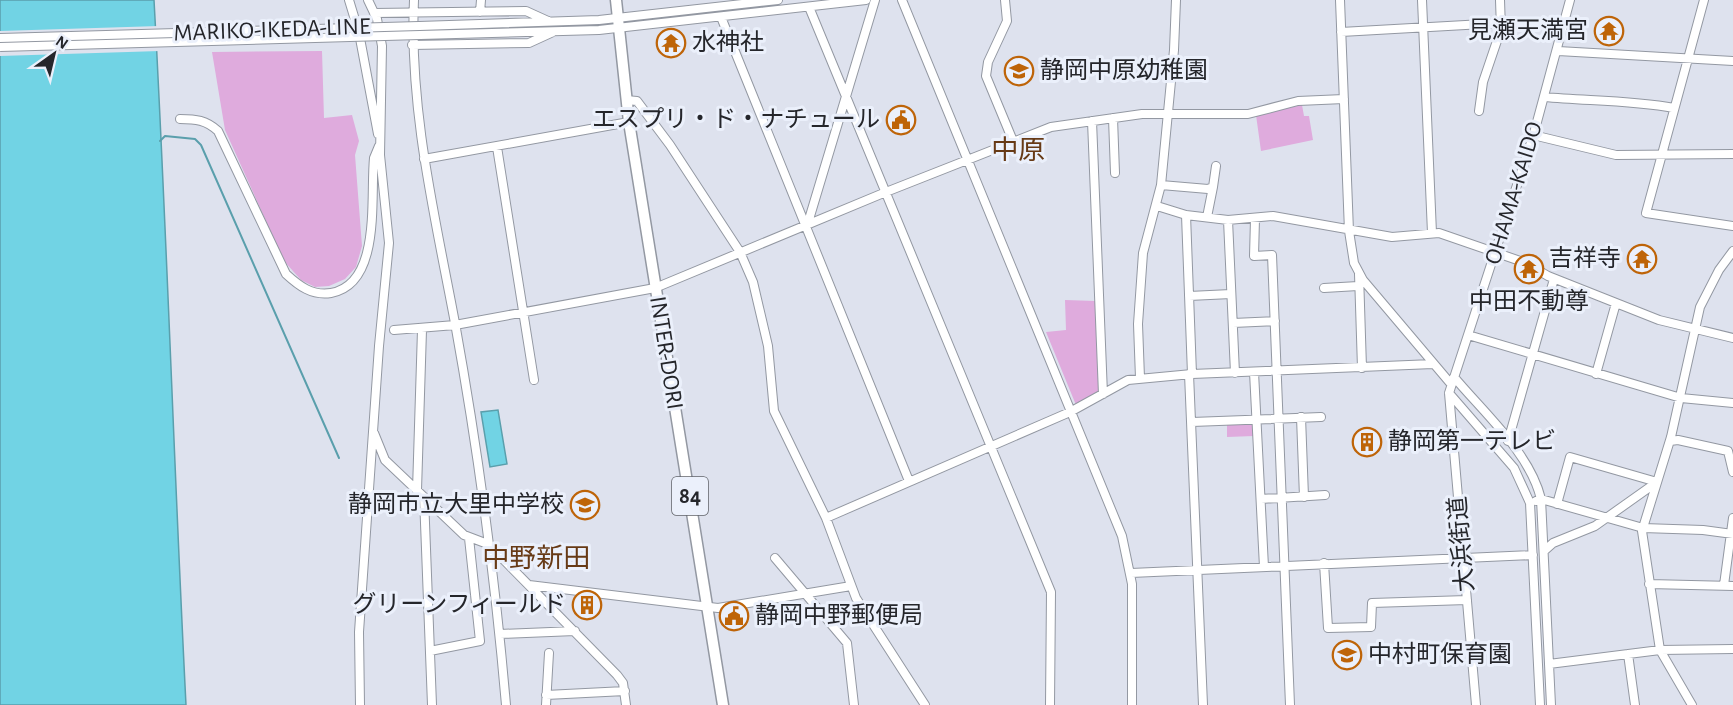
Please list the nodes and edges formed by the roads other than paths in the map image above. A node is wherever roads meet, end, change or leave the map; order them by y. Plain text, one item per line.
1 (349, 0) edge
2 (368, 0) edge
3 (414, 0) edge
4 (481, 0) edge
5 (616, 0) edge
6 (778, 0) edge
7 (866, 0) edge
8 (875, 0) edge
9 (902, 0) edge
10 (1005, 0) edge
11 (1176, 0) edge
12 (1340, 0) edge
13 (1422, 0) edge
14 (1500, 0) edge
15 (1570, 0) edge
16 (1704, 0) edge
17 (714, 3) edge
18 (809, 7) junction
19 (480, 12) junction
20 (374, 13) junction
21 (413, 13) junction
22 (721, 17) junction
23 (547, 22) junction
24 (618, 23) junction
25 (1501, 23) junction
26 (1423, 27) junction
27 (553, 31) junction
28 (1341, 32) junction
29 (0, 38) edge
30 (412, 45) junction
31 (0, 48) edge
32 (1558, 51) junction
33 (1687, 58) junction
34 (1733, 61) edge
35 (846, 96) junction
36 (1544, 97) junction
37 (1344, 99) junction
38 (626, 100) junction
39 (1674, 108) junction
40 (1479, 111) dead end
41 (1169, 114) junction
42 (1113, 118) junction
43 (180, 119) dead end
44 (1092, 121) junction
45 (629, 122) junction
46 (1533, 135) junction
47 (1013, 141) junction
48 (381, 142) junction
49 (497, 147) junction
50 (1733, 154) edge
51 (1661, 155) junction
52 (424, 159) junction
53 (968, 159) junction
54 (1216, 166) dead end
55 (1115, 173) dead end
56 (1161, 185) junction
57 (1213, 187) junction
58 (886, 192) junction
59 (1157, 206) junction
60 (1186, 215) junction
61 (1207, 217) junction
62 (1255, 219) junction
63 (1228, 220) junction
64 (807, 226) junction
65 (1733, 226) edge
66 (1349, 231) junction
67 (1432, 233) junction
68 (1733, 251) edge
69 (740, 252) junction
70 (1496, 253) junction
71 (1359, 274) junction
72 (1554, 279) junction
73 (1358, 286) junction
74 (655, 288) junction
75 (1324, 288) dead end
76 (1231, 294) junction
77 (1189, 296) junction
78 (1616, 303) junction
79 (522, 313) junction
80 (1275, 321) junction
81 (1233, 323) junction
82 (455, 325) junction
83 (394, 330) dead end
84 (422, 330) junction
85 (1693, 330) junction
86 (1468, 335) junction
87 (1733, 338) edge
88 (1532, 354) junction
89 (1433, 364) junction
90 (1362, 368) junction
91 (1277, 371) junction
92 (1254, 372) junction
93 (1234, 373) junction
94 (1190, 374) junction
95 (1596, 374) junction
96 (1140, 378) junction
97 (534, 380) dead end
98 (1451, 385) junction
99 (1103, 394) junction
100 (1681, 398) junction
101 (1733, 403) edge
102 (1070, 412) junction
103 (1301, 417) junction
104 (1321, 417) dead end
105 (1278, 418) junction
106 (1257, 419) junction
107 (1192, 422) junction
108 (373, 430) junction
109 (1508, 441) junction
110 (1670, 441) junction
111 (990, 446) junction
112 (1733, 472) edge
113 (909, 481) junction
114 (1657, 482) junction
115 (417, 490) junction
116 (1325, 495) dead end
117 (1304, 497) junction
118 (424, 498) junction
119 (1282, 498) junction
120 (1261, 499) junction
121 (1541, 499) junction
122 (1530, 503) junction
123 (1557, 504) junction
124 (826, 518) junction
125 (1607, 518) junction
126 (1733, 518) edge
127 (1643, 528) junction
128 (1732, 534) edge
129 (469, 538) junction
130 (489, 547) junction
131 (1544, 551) junction
132 (1533, 555) junction
133 (775, 558) dead end
134 (1463, 558) junction
135 (1324, 563) junction
136 (1285, 566) junction
137 (1264, 567) junction
138 (1199, 569) junction
139 (1131, 573) junction
140 (1649, 584) junction
141 (529, 585) junction
142 (1729, 585) edge
143 (851, 586) junction
144 (804, 593) junction
145 (1467, 600) junction
146 (708, 607) junction
147 (575, 631) junction
148 (500, 634) junction
149 (1733, 649) edge
150 (1660, 650) junction
151 (430, 651) junction
152 (549, 653) dead end
153 (1628, 654) junction
154 (1549, 664) junction
155 (625, 691) junction
156 (546, 695) junction
157 (360, 705) edge
158 (432, 705) edge
159 (506, 705) edge
160 (546, 705) edge
161 (626, 705) edge
162 (723, 705) edge
163 (854, 705) edge
164 (925, 705) edge
165 (1050, 705) edge
166 (1132, 705) edge
167 (1203, 705) edge
168 (1290, 705) edge
169 (1476, 705) edge
170 (1540, 705) edge
171 (1551, 705) edge
172 (1635, 705) edge
173 (1692, 705) edge

1 - 48 street
2 - 20 street
3 - 21 street
4 - 19 street
5 - 24 main road, INTER-DORI / 84
6 - 17 street
7 - 18 street
8 - 35 street
9 - 53 street
10 - 47 street
11 - 41 street
12 - 28 street
13 - 26 street
14 - 25 street
15 - 32 street, OHAMA-KAIDO
16 - 33 street
17 - 24 street
18 - 22 street
18 - 35 street
19 - 21 street
19 - 23 street
20 - 21 street
20 - 48 street
21 - 30 street
22 - 24 street
22 - 64 street
23 - 24 street, MARIKO-IKEDA-LINE
23 - 29 street, MARIKO-IKEDA-LINE, bridge
24 - 27 street, MARIKO-IKEDA-LINE
24 - 38 main road, INTER-DORI / 84
25 - 26 street
25 - 40 street
26 - 28 street
26 - 67 street
27 - 30 street
27 - 31 street, MARIKO-IKEDA-LINE, bridge
28 - 37 street
30 - 52 street
32 - 33 street
32 - 36 street, OHAMA-KAIDO
33 - 34 street
33 - 39 street
35 - 58 street
35 - 64 street
36 - 39 street
36 - 46 street, OHAMA-KAIDO
37 - 41 street
37 - 66 street
38 - 45 main road, INTER-DORI / 84
38 - 69 street
39 - 51 street
41 - 42 street
41 - 56 street
42 - 44 street
42 - 55 street
43 - 48 street
44 - 47 street
44 - 99 street
45 - 49 street
45 - 74 main road, INTER-DORI / 84
46 - 51 street
46 - 70 street, OHAMA-KAIDO
47 - 53 street
48 - 108 street
49 - 52 street
49 - 79 street
50 - 51 street
51 - 65 street
52 - 82 street
53 - 58 street
53 - 102 street
54 - 57 street
56 - 57 street
56 - 59 street
57 - 61 street
58 - 64 street
58 - 111 street
59 - 60 street
59 - 96 street
60 - 61 street
60 - 77 street
61 - 63 street
62 - 63 street
62 - 66 street
62 - 80 street
63 - 76 street
64 - 69 street
64 - 113 street
66 - 67 street
66 - 71 street
67 - 70 street
68 - 85 street
69 - 74 street
69 - 124 street
70 - 72 street
70 - 86 street, OHAMA-KAIDO
71 - 73 street
71 - 89 street
72 - 78 street
72 - 88 street
73 - 75 street
73 - 90 street
74 - 79 street
74 - 146 main road, INTER-DORI / 84
76 - 77 street
76 - 81 street
77 - 94 street
78 - 85 street
78 - 95 street
79 - 82 street
79 - 97 street
80 - 81 street
80 - 91 street
81 - 93 street
82 - 84 street
82 - 130 street
83 - 84 street
84 - 115 street
85 - 87 street
85 - 100 street
86 - 88 street
86 - 98 street, OHAMA-KAIDO
88 - 95 street
88 - 109 street
89 - 90 street
89 - 98 street
90 - 91 street
91 - 92 street
91 - 105 street
92 - 93 street
92 - 106 street
93 - 94 street
94 - 96 street
94 - 107 street
95 - 100 street
96 - 99 street
98 - 109 street
98 - 122 street
98 - 134 street, 大浜街道
99 - 102 street
100 - 101 street
100 - 110 street
102 - 111 street
102 - 139 street
103 - 104 street
103 - 105 street
103 - 117 street
105 - 106 street
105 - 119 street
106 - 107 street
106 - 120 street
107 - 138 street
108 - 115 street
108 - 157 street
109 - 121 street
110 - 112 street
110 - 114 street
111 - 113 street
111 - 165 street
113 - 124 street
114 - 123 street
114 - 125 street
114 - 127 street
115 - 118 street
116 - 117 street
117 - 119 street
118 - 129 street
118 - 151 street
119 - 120 street
119 - 136 street
120 - 137 street
121 - 122 street
121 - 123 street
121 - 131 street
122 - 132 street
123 - 125 street
124 - 143 street
125 - 127 street
125 - 131 street
126 - 128 street
127 - 128 street
127 - 140 street
128 - 142 street
129 - 130 street
129 - 151 street
130 - 141 street
130 - 148 street
131 - 154 street
132 - 134 street
132 - 170 street
133 - 144 street
134 - 135 street
134 - 145 street, 大浜街道
135 - 136 street
135 - 145 street
136 - 137 street
136 - 168 street
137 - 138 street
138 - 139 street
138 - 167 street
139 - 166 street
140 - 142 street
140 - 150 street
141 - 146 street
141 - 147 street
143 - 144 street
143 - 164 street
144 - 146 street
144 - 163 street
145 - 169 street, 大浜街道
146 - 162 main road, INTER-DORI / 84
147 - 148 street
147 - 155 street
148 - 159 street
149 - 150 street
150 - 153 street
150 - 173 street
151 - 158 street
152 - 156 street
153 - 154 street
153 - 172 street
154 - 171 street
155 - 156 street
155 - 161 street
156 - 160 street

